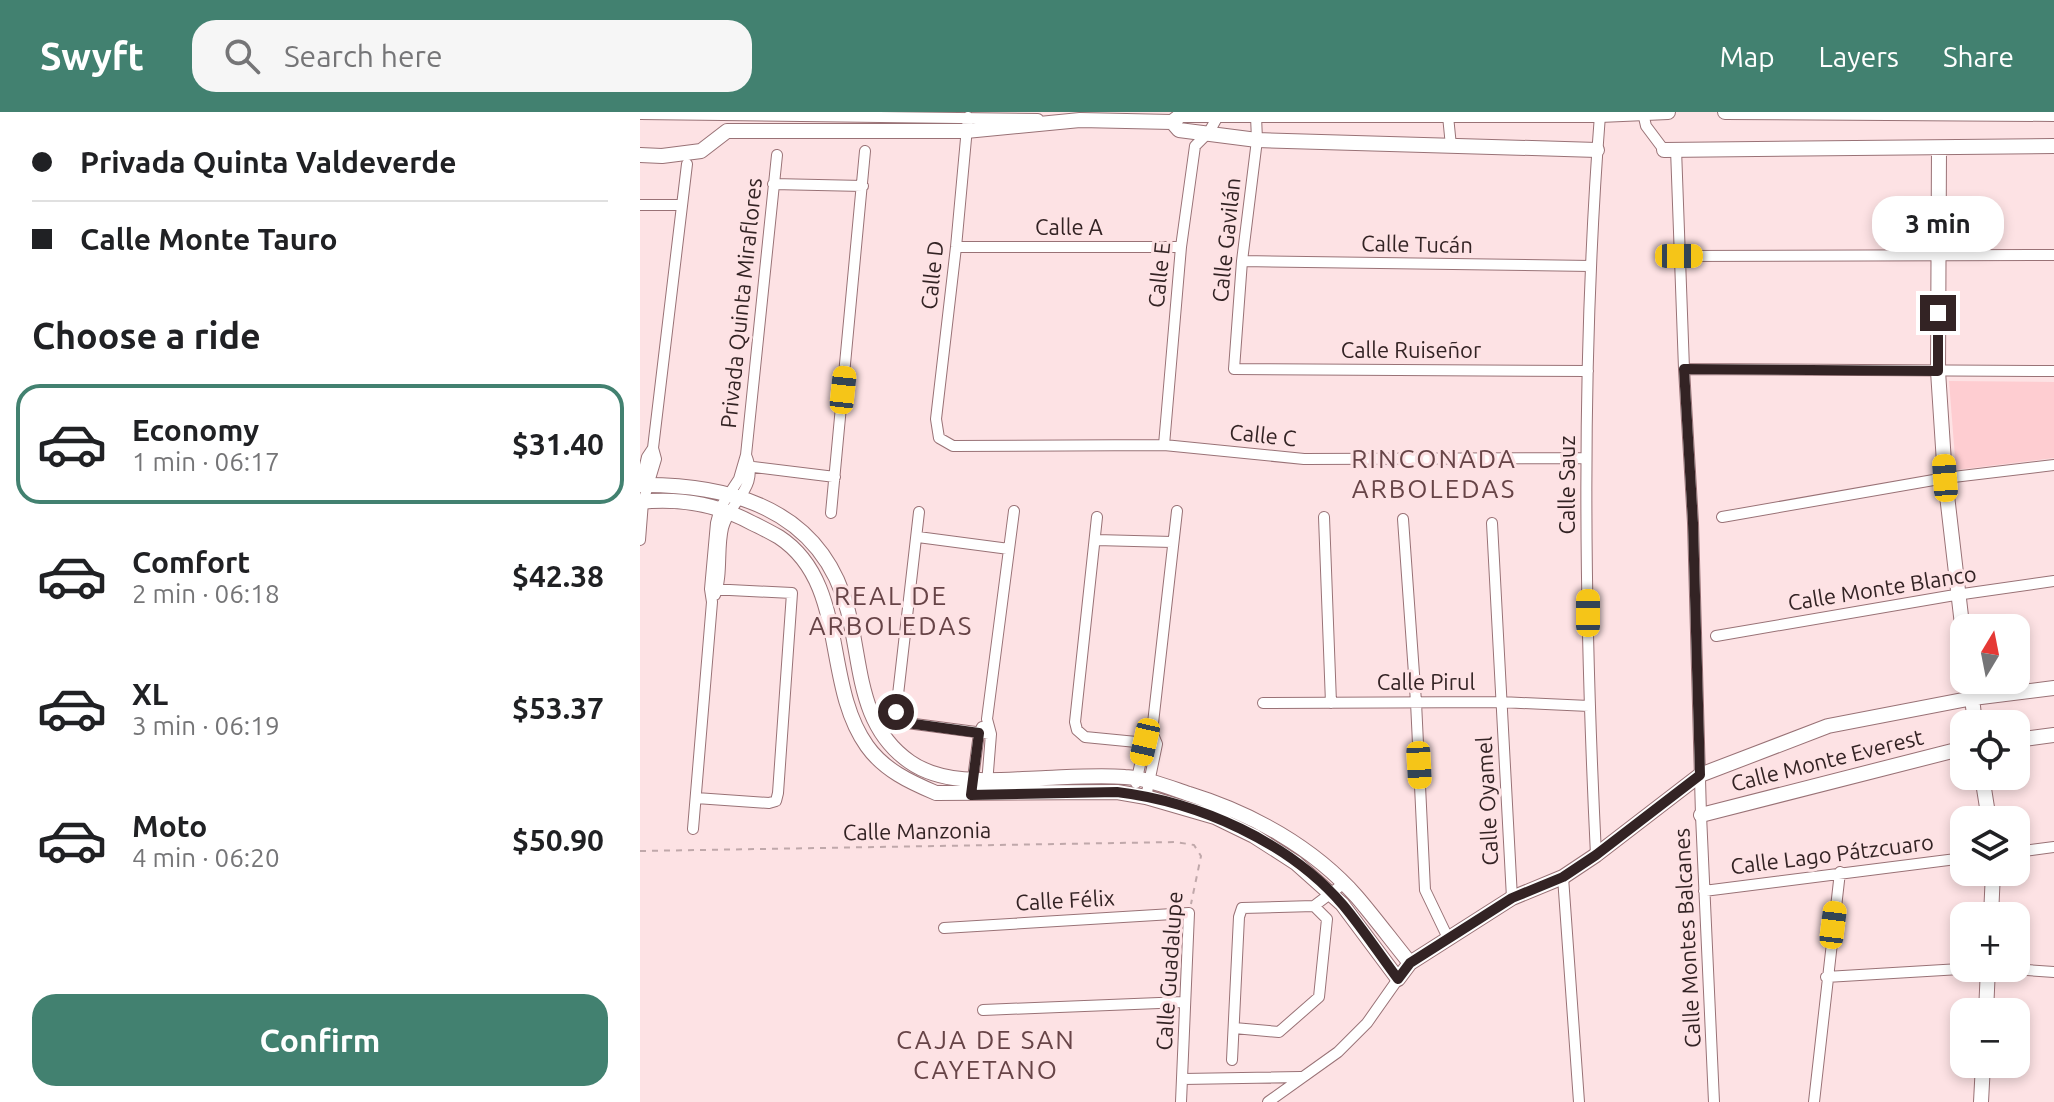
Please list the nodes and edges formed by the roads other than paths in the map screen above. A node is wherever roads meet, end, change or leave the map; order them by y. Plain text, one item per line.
1 (1668, 112) edge
2 (1725, 112) edge
3 (1643, 113) edge
4 (1989, 113) edge
5 (640, 114) edge
6 (2054, 114) edge
7 (713, 115) junction
8 (1600, 115) junction
9 (1218, 116) junction
10 (1256, 116) junction
11 (1448, 116) junction
12 (1172, 122) junction
13 (895, 123) junction
14 (967, 124) junction
15 (727, 131) junction
16 (1209, 132) junction
17 (1257, 140) junction
18 (1451, 146) junction
19 (2054, 146) edge
20 (1939, 148) junction
21 (1597, 150) junction
22 (1670, 150) junction
23 (865, 151) dead end
24 (640, 155) edge
25 (777, 155) dead end
26 (687, 164) dead end
27 (773, 184) junction
28 (863, 186) junction
29 (640, 205) edge
30 (682, 205) junction
31 (956, 247) junction
32 (1181, 247) junction
33 (2054, 255) edge
34 (1679, 256) junction
35 (1938, 256) junction
36 (1242, 261) junction
37 (1591, 266) junction
38 (1234, 369) joint
39 (1684, 369) junction
40 (1588, 371) junction
41 (1938, 371) junction
42 (2054, 371) edge
43 (939, 438) joint
44 (1164, 445) junction
45 (649, 455) edge
46 (1586, 458) junction
47 (2054, 465) edge
48 (746, 466) junction
49 (835, 477) junction
50 (1945, 478) junction
51 (642, 485) edge
52 (736, 496) junction
53 (642, 502) edge
54 (725, 509) junction
55 (1014, 511) dead end
56 (1177, 511) dead end
57 (919, 512) dead end
58 (831, 513) dead end
59 (1097, 517) dead end
60 (1324, 517) dead end
61 (1722, 517) dead end
62 (1403, 519) dead end
63 (1492, 523) dead end
64 (918, 537) junction
65 (640, 540) edge
66 (1096, 540) junction
67 (1172, 542) junction
68 (1009, 549) junction
69 (2054, 581) edge
70 (713, 589) junction
71 (1957, 595) junction
72 (1960, 614) edge
73 (1716, 636) dead end
74 (2054, 688) edge
75 (1972, 694) edge
76 (1973, 698) junction
77 (1416, 702) junction
78 (1501, 702) junction
79 (1263, 703) dead end
80 (1331, 703) junction
81 (1589, 706) junction
82 (1974, 710) edge
83 (987, 719) junction
84 (1152, 732) junction
85 (979, 733) junction
86 (991, 734) junction
87 (2054, 735) edge
88 (2030, 738) edge
89 (1145, 742) junction
90 (1157, 744) junction
91 (1950, 752) edge
92 (1700, 775) junction
93 (980, 779) junction
94 (1143, 780) junction
95 (978, 794) junction
96 (1139, 796) junction
97 (696, 798) junction
98 (1701, 815) junction
99 (693, 829) dead end
100 (2054, 847) edge
101 (2030, 850) edge
102 (1596, 855) junction
103 (1950, 860) edge
104 (1840, 872) junction
105 (1563, 877) junction
106 (1343, 884) junction
107 (1704, 891) junction
108 (1355, 894) junction
109 (1512, 898) junction
110 (1337, 899) junction
111 (1314, 906) junction
112 (1189, 913) joint
113 (1327, 919) junction
114 (944, 928) dead end
115 (1448, 938) junction
116 (1410, 963) junction
117 (1950, 970) edge
118 (2030, 970) edge
119 (2054, 972) edge
120 (1826, 977) junction
121 (1398, 979) junction
122 (1184, 1002) junction
123 (983, 1010) dead end
124 (1234, 1028) junction
125 (1232, 1060) dead end
126 (1301, 1077) junction
127 (1982, 1078) edge
128 (1183, 1079) junction
129 (1181, 1102) edge
130 (1268, 1102) edge
131 (1579, 1102) edge
132 (1714, 1102) edge
133 (1814, 1102) edge
134 (1981, 1102) edge

1 - 3 main road
2 - 4 main road
3 - 8 main road
3 - 22 street
4 - 6 main road
5 - 7 street
7 - 13 street
7 - 15 street
8 - 11 main road
8 - 21 street, Calle Sauz
9 - 10 main road
9 - 12 main road
9 - 16 street, Calle E
10 - 11 main road
10 - 17 street, Calle Gavilán
11 - 18 street
12 - 14 main road
12 - 16 main road
13 - 14 main road
13 - 15 main road
14 - 31 street, Calle D
15 - 24 main road
16 - 17 main road
16 - 32 street, Calle E
17 - 18 main road
17 - 36 street, Calle Gavilán
18 - 21 main road
19 - 20 main road
20 - 22 main road
20 - 35 main road
21 - 37 street, Calle Sauz
22 - 34 street, Calle Montes Balcanes
23 - 28 street
25 - 27 street, Privada Quinta Miraflores
26 - 30 street
27 - 28 street
27 - 48 street, Privada Quinta Miraflores
28 - 49 street
29 - 30 street
30 - 45 street
31 - 32 street, Calle A
31 - 43 street, Calle D
32 - 44 street, Calle E
33 - 35 street
34 - 35 street
34 - 39 street, Calle Montes Balcanes
35 - 41 main road
36 - 37 street, Calle Tucán
36 - 38 street, Calle Gavilán
37 - 40 street, Calle Sauz
38 - 40 street, Calle Ruiseñor
39 - 41 street
39 - 92 street, Calle Montes Balcanes
40 - 46 street, Calle Sauz
41 - 42 street
41 - 50 main road
43 - 44 street, Calle C
44 - 46 street, Calle C
45 - 51 street
46 - 81 street, Calle Sauz
47 - 50 street
48 - 49 street
48 - 52 street
49 - 58 street
50 - 61 street
50 - 71 main road
51 - 52 main road
51 - 53 street
52 - 54 street
52 - 93 main road
53 - 54 main road
53 - 65 street
54 - 70 street
54 - 95 main road
55 - 68 street
56 - 67 street
57 - 64 street
59 - 66 street
60 - 80 street
62 - 77 street
63 - 78 street, Calle Oyamel
64 - 68 street
64 - 85 street
66 - 67 street
66 - 89 street
67 - 84 street
68 - 83 street
69 - 71 street, Calle Monte Blanco
70 - 97 street
70 - 97 street
71 - 72 main road
71 - 73 street, Calle Monte Blanco
74 - 76 main road, Calle Monte Everest
75 - 76 main road
76 - 82 main road
76 - 92 main road, Calle Monte Everest
77 - 78 street, Calle Pirul
77 - 80 street, Calle Pirul
77 - 115 street
78 - 81 street, Calle Pirul
78 - 109 street, Calle Oyamel
79 - 80 street, Calle Pirul
81 - 102 street, Calle Sauz
83 - 85 street
83 - 86 street
84 - 89 street
84 - 90 street
85 - 86 street
85 - 93 street
86 - 93 street
87 - 88 main road
89 - 90 street
89 - 94 street
90 - 94 street
91 - 98 main road, Calle Monte Everest
92 - 98 street, Calle Montes Balcanes
92 - 102 main road, Calle Monte Everest
93 - 94 main road
93 - 95 street
94 - 96 street
94 - 106 main road
95 - 96 main road
96 - 110 main road
97 - 99 street
98 - 107 street, Calle Montes Balcanes
100 - 101 street
102 - 105 main road, Calle Monte Everest
103 - 104 street, Calle Lago Pátzcuaro
104 - 107 street, Calle Lago Pátzcuaro
104 - 120 street
105 - 109 main road, Calle Monte Everest
105 - 131 street
106 - 108 main road
106 - 110 street
107 - 132 street, Calle Montes Balcanes
108 - 110 street
108 - 116 main road
109 - 115 main road, Calle Monte Everest
110 - 111 street
110 - 113 street
110 - 121 main road
111 - 113 street
111 - 124 street
112 - 114 street, Calle Félix
112 - 122 street, Calle Guadalupe
113 - 124 street
115 - 116 main road, Calle Monte Everest
116 - 121 main road, Calle Monte Everest
117 - 120 street
118 - 119 street
120 - 133 street
121 - 126 street, Calle Monte Everest
122 - 123 street
122 - 128 street, Calle Guadalupe
124 - 125 street
126 - 128 street
126 - 130 street, Calle Monte Everest
127 - 134 main road
128 - 129 street, Calle Guadalupe

